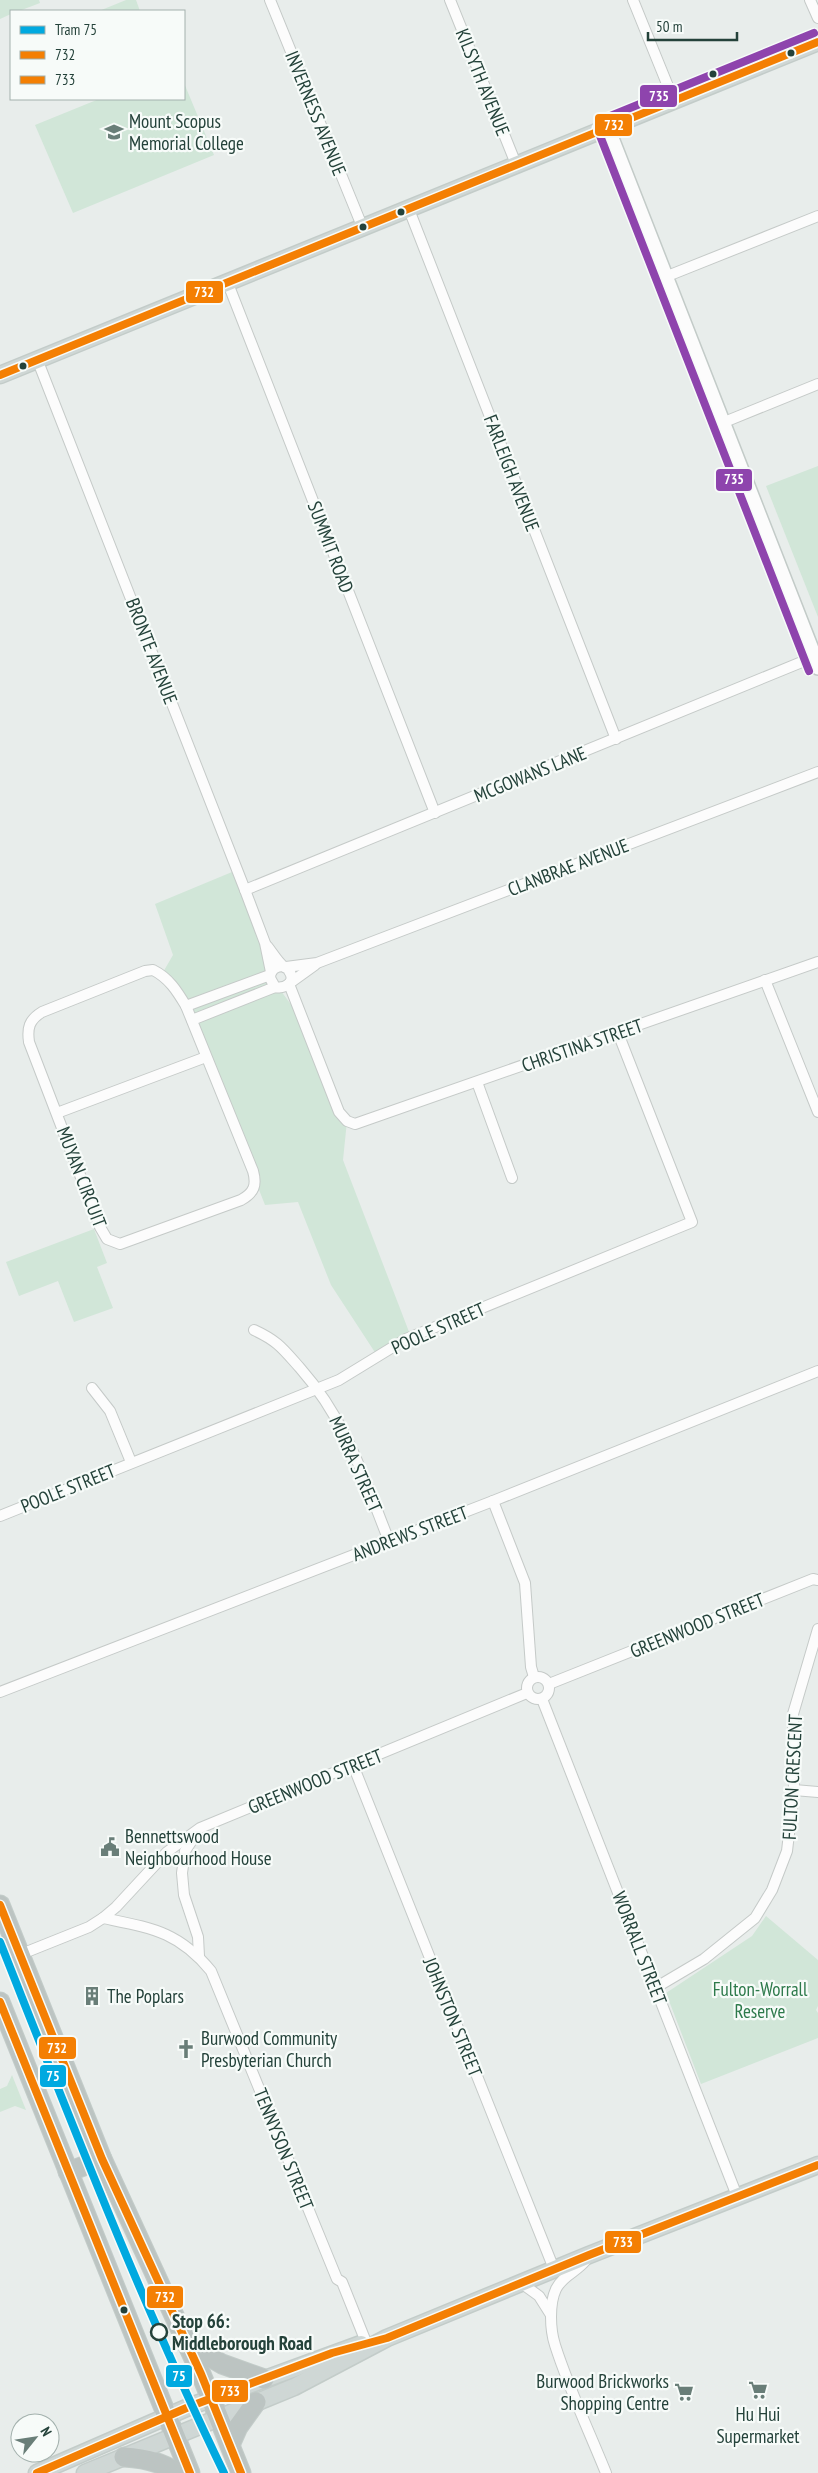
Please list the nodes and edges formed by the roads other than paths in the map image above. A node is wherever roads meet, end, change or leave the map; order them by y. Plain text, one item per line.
1 (270, 0) edge
2 (450, 0) edge
3 (633, 0) edge
4 (810, 0) edge
5 (818, 18) edge
6 (818, 42) edge
7 (674, 101) junction
8 (607, 128) junction
9 (516, 164) junction
10 (408, 208) junction
11 (818, 216) edge
12 (362, 226) junction
13 (665, 277) junction
14 (227, 282) junction
15 (37, 359) junction
16 (0, 375) edge
17 (818, 384) edge
18 (722, 423) junction
19 (816, 662) edge
20 (616, 739) junction
21 (818, 772) edge
22 (435, 813) junction
23 (245, 890) junction
24 (265, 943) junction
25 (818, 962) edge
26 (317, 963) junction
27 (284, 967) junction
28 (270, 973) junction
29 (765, 980) junction
30 (289, 983) junction
31 (276, 987) junction
32 (186, 1006) junction
33 (192, 1020) junction
34 (304, 1022) junction
35 (618, 1033) junction
36 (206, 1057) junction
37 (477, 1082) junction
38 (818, 1112) edge
39 (57, 1113) junction
40 (512, 1178) dead end
41 (254, 1330) dead end
42 (818, 1371) edge
43 (92, 1388) dead end
44 (319, 1389) junction
45 (130, 1462) junction
46 (493, 1501) junction
47 (0, 1516) edge
48 (389, 1541) junction
49 (818, 1580) edge
50 (818, 1629) edge
51 (534, 1677) junction
52 (549, 1684) junction
53 (0, 1692) edge
54 (527, 1693) junction
55 (542, 1699) junction
56 (353, 1765) junction
57 (794, 1790) junction
58 (818, 1792) edge
59 (200, 1828) junction
60 (0, 1905) edge
61 (103, 1918) junction
62 (19, 1955) junction
63 (199, 1956) junction
64 (655, 1988) junction
65 (0, 2002) edge
66 (102, 2159) junction
67 (814, 2170) edge
68 (68, 2172) junction
69 (737, 2196) junction
70 (589, 2255) junction
71 (554, 2269) junction
72 (521, 2283) junction
73 (551, 2315) junction
74 (387, 2338) junction
75 (366, 2342) junction
76 (190, 2350) junction
77 (264, 2378) junction
78 (211, 2399) junction
79 (256, 2402) junction
80 (167, 2417) junction
81 (218, 2418) junction
82 (175, 2436) junction
83 (230, 2445) junction
84 (124, 2457) junction
85 (37, 2473) edge
86 (85, 2473) edge
87 (177, 2473) edge
88 (190, 2473) edge
89 (241, 2473) edge
90 (606, 2473) edge

1 - 12 street, INVERNESS AVENUE
2 - 9 street, KILSYTH AVENUE
3 - 7 street
4 - 5 street
6 - 7 main road
7 - 8 main road
8 - 9 main road
8 - 13 main road
9 - 10 main road
10 - 12 main road
10 - 20 street, FARLEIGH AVENUE
11 - 13 street
12 - 14 main road
13 - 18 main road
14 - 15 main road
14 - 22 street, SUMMIT ROAD
15 - 16 main road
15 - 23 street, BRONTE AVENUE
17 - 18 street
18 - 19 main road
19 - 20 street, MCGOWANS LANE
20 - 22 street, MCGOWANS LANE
21 - 26 street, CLANBRAE AVENUE
22 - 23 street, MCGOWANS LANE
23 - 24 street, BRONTE AVENUE
24 - 27 street, BRONTE AVENUE
24 - 28 street, BRONTE AVENUE
25 - 29 street, CHRISTINA STREET
26 - 27 street, CLANBRAE AVENUE
26 - 30 street, CLANBRAE AVENUE
27 - 28 street
27 - 30 street
28 - 31 street
28 - 32 street
29 - 35 street, CHRISTINA STREET
29 - 38 street
30 - 31 street
30 - 34 street
31 - 33 street
31 - 34 street
32 - 33 street, MUYAN CIRCUIT
32 - 39 street, MUYAN CIRCUIT
33 - 36 street, MUYAN CIRCUIT
34 - 37 street, CHRISTINA STREET
35 - 37 street, CHRISTINA STREET
35 - 44 street, POOLE STREET
36 - 39 street
36 - 39 street, MUYAN CIRCUIT
37 - 40 street
41 - 44 street, MURRA STREET
42 - 46 street, ANDREWS STREET
43 - 45 street
44 - 45 street, POOLE STREET
44 - 48 street, MURRA STREET
45 - 47 street, POOLE STREET
46 - 48 street, ANDREWS STREET
46 - 51 street
48 - 53 street, ANDREWS STREET
49 - 52 street, GREENWOOD STREET
50 - 57 street, FULTON CRESCENT
51 - 52 street
51 - 54 street
52 - 55 street
54 - 55 street
54 - 56 street, GREENWOOD STREET
55 - 64 street, WORRALL STREET
56 - 59 street, GREENWOOD STREET
56 - 71 street, JOHNSTON STREET
57 - 58 street
57 - 64 street, FULTON CRESCENT
59 - 61 street, GREENWOOD STREET
59 - 63 street, TENNYSON STREET
60 - 62 highway
61 - 62 street, GREENWOOD STREET
61 - 63 street, TENNYSON STREET
62 - 66 highway
63 - 75 street, TENNYSON STREET
64 - 69 street, WORRALL STREET
65 - 68 highway
66 - 68 highway
66 - 76 highway
67 - 69 main road
68 - 80 highway
69 - 70 main road
70 - 71 main road
70 - 73 street
71 - 72 main road
72 - 73 street
72 - 74 main road
73 - 90 street
74 - 75 main road
74 - 79 main road
75 - 77 main road
76 - 77 highway
76 - 78 highway
77 - 78 main road
78 - 80 main road
78 - 81 highway
79 - 81 main road
79 - 83 highway
80 - 82 highway
80 - 85 main road
81 - 82 main road
81 - 83 highway
82 - 84 main road
82 - 88 highway
83 - 89 highway
84 - 86 main road
84 - 87 highway

